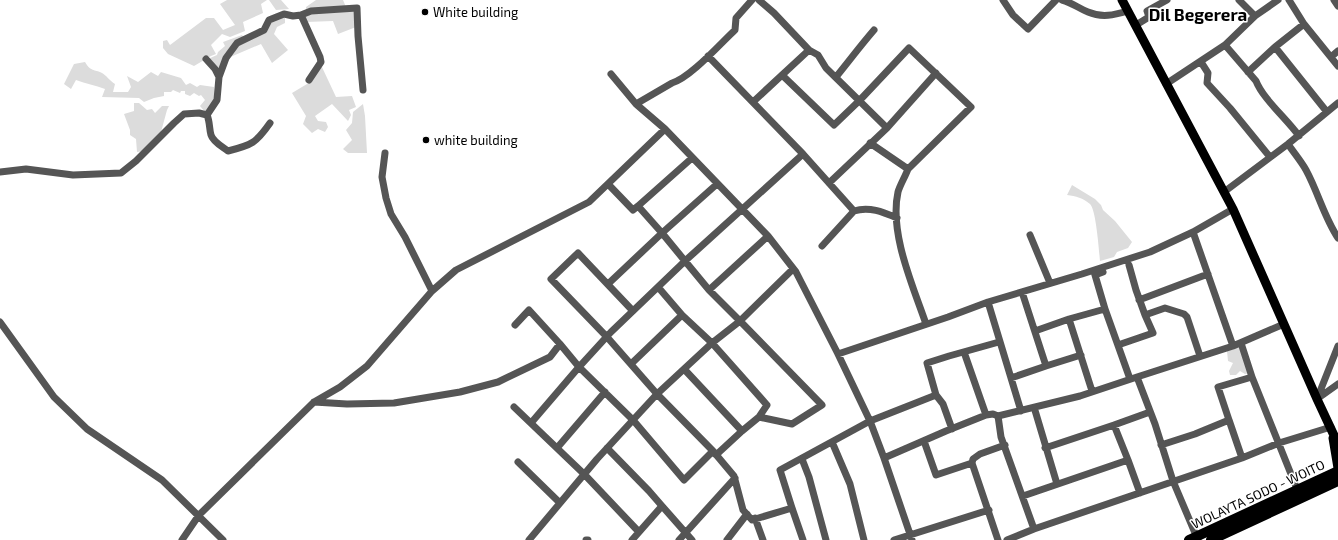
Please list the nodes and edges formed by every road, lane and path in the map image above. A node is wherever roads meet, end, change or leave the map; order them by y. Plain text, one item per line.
1 (752, 0) edge
2 (760, 0) edge
3 (1003, 0) edge
4 (1056, 0) edge
5 (1062, 0) edge
6 (1167, 0) edge
7 (1239, 0) edge
8 (1278, 0) edge
9 (1289, 0) edge
10 (1334, 0) edge
11 (1125, 3) edge
12 (1338, 6) edge
13 (301, 15) junction
14 (1255, 16) junction
15 (1304, 24) junction
16 (1136, 25) junction
17 (874, 30) dead end
18 (1224, 45) junction
19 (1275, 47) junction
20 (809, 50) junction
21 (1338, 51) edge
22 (708, 56) junction
23 (1331, 57) junction
24 (206, 59) dead end
25 (1201, 62) junction
26 (1338, 66) edge
27 (1248, 72) junction
28 (936, 73) junction
29 (611, 74) dead end
30 (782, 76) junction
31 (219, 77) junction
32 (836, 77) junction
33 (309, 80) dead end
34 (1166, 84) junction
35 (363, 90) dead end
36 (860, 100) junction
37 (753, 102) junction
38 (1338, 103) edge
39 (636, 104) junction
40 (1328, 112) junction
41 (207, 115) junction
42 (270, 123) dead end
43 (887, 128) junction
44 (665, 130) junction
45 (1299, 136) junction
46 (870, 143) junction
47 (1288, 144) junction
48 (385, 152) dead end
49 (803, 154) junction
50 (1270, 157) junction
51 (692, 158) junction
52 (908, 170) junction
53 (0, 172) edge
54 (829, 182) junction
55 (608, 184) junction
56 (717, 184) junction
57 (1224, 192) junction
58 (638, 206) junction
59 (1233, 209) junction
60 (742, 210) junction
61 (854, 211) junction
62 (897, 218) junction
63 (1193, 232) junction
64 (662, 233) junction
65 (1030, 235) dead end
66 (768, 236) junction
67 (1338, 238) edge
68 (822, 246) dead end
69 (685, 261) junction
70 (1129, 262) junction
71 (794, 269) junction
72 (1208, 274) junction
73 (608, 284) junction
74 (1050, 284) junction
75 (658, 287) junction
76 (709, 290) junction
77 (432, 291) junction
78 (1022, 292) junction
79 (1139, 300) junction
80 (988, 302) junction
81 (1105, 308) junction
82 (633, 311) junction
83 (682, 315) junction
84 (1145, 315) junction
85 (1069, 319) junction
86 (740, 321) junction
87 (0, 322) edge
88 (926, 324) junction
89 (1284, 324) junction
90 (515, 325) dead end
91 (1035, 331) junction
92 (607, 337) junction
93 (999, 342) junction
94 (712, 343) junction
95 (1241, 343) junction
96 (560, 344) junction
97 (1118, 345) junction
98 (1233, 346) junction
99 (1338, 346) edge
100 (964, 352) junction
101 (838, 354) junction
102 (1081, 355) junction
103 (1200, 356) junction
104 (631, 364) junction
105 (1046, 366) junction
106 (579, 367) junction
107 (684, 369) junction
108 (1137, 377) junction
109 (1252, 377) junction
110 (1011, 378) junction
111 (1130, 379) junction
112 (1338, 384) edge
113 (605, 392) junction
114 (1092, 392) junction
115 (656, 394) junction
116 (936, 395) junction
117 (1317, 399) junction
118 (314, 402) junction
119 (514, 407) dead end
120 (1034, 407) junction
121 (1021, 411) junction
122 (1150, 412) junction
123 (986, 415) junction
124 (998, 416) junction
125 (760, 417) junction
126 (633, 420) junction
127 (1229, 420) junction
128 (870, 421) junction
129 (530, 423) junction
130 (1114, 425) junction
131 (1331, 427) junction
132 (952, 428) junction
133 (742, 431) junction
134 (924, 441) junction
135 (832, 442) junction
136 (1279, 443) junction
137 (1338, 444) edge
138 (1005, 445) junction
139 (1161, 445) junction
140 (557, 448) junction
141 (607, 448) junction
142 (1045, 448) junction
143 (715, 453) junction
144 (884, 458) junction
145 (1242, 458) junction
146 (802, 459) junction
147 (1128, 460) junction
148 (518, 462) dead end
149 (972, 463) junction
150 (1338, 469) edge
151 (584, 474) junction
152 (735, 478) junction
153 (1338, 481) edge
154 (1173, 482) junction
155 (1057, 484) junction
156 (1140, 493) junction
157 (1299, 493) junction
158 (1023, 496) junction
159 (560, 503) junction
160 (662, 506) junction
161 (792, 508) junction
162 (989, 510) junction
163 (748, 514) junction
164 (198, 515) junction
165 (756, 518) junction
166 (1034, 529) junction
167 (639, 532) junction
168 (686, 532) junction
169 (911, 537) edge
170 (1194, 539) edge
171 (182, 540) edge
172 (223, 540) edge
173 (529, 540) edge
174 (632, 540) edge
175 (679, 540) edge
176 (692, 540) edge
177 (727, 540) edge
178 (763, 540) edge
179 (803, 540) edge
180 (826, 540) edge
181 (864, 540) edge
182 (894, 540) edge
183 (998, 540) edge
184 (1007, 540) edge
185 (1211, 540) edge

1 - 22 street
2 - 20 street
3 - 4 street
5 - 11 street
6 - 16 street
7 - 14 street
8 - 14 street
9 - 15 street
10 - 12 street
11 - 16 main road
13 - 31 street
13 - 33 street
13 - 35 street
14 - 18 street
15 - 19 street
15 - 23 street
16 - 34 main road
17 - 32 street
18 - 25 street
18 - 27 street
19 - 27 street
19 - 40 street
20 - 30 street
20 - 32 street
21 - 23 street
22 - 37 street
22 - 39 street
23 - 26 street
24 - 31 street
25 - 34 street
25 - 50 street
27 - 45 street
28 - 36 street
28 - 43 street
28 - 52 street
29 - 39 street
30 - 36 street
30 - 37 street
31 - 41 street
32 - 36 street
34 - 57 main road
36 - 43 street
37 - 49 street
38 - 40 street
39 - 44 street
40 - 45 street
41 - 42 street
41 - 53 street
43 - 46 street
44 - 51 street
44 - 55 street
45 - 47 street
46 - 52 street
46 - 54 street
47 - 50 street
47 - 67 street
48 - 77 street
49 - 54 street
49 - 60 street
50 - 57 street
51 - 56 street
51 - 58 street
52 - 62 street
54 - 61 street
55 - 58 street
55 - 77 street
56 - 60 street
56 - 64 street
57 - 59 main road
58 - 64 street
59 - 63 street
59 - 89 main road
60 - 66 street
60 - 69 street
61 - 62 street
61 - 68 street
62 - 88 street
63 - 70 street
63 - 72 street
64 - 69 street
64 - 73 street
65 - 74 street
66 - 71 street
66 - 76 street
69 - 75 street
69 - 76 street
70 - 74 street
70 - 79 street
70 - 81 street
71 - 86 street
71 - 101 street
72 - 79 street
72 - 98 street
73 - 82 street
73 - 92 street
74 - 78 street
75 - 82 street
75 - 83 street
76 - 86 street
77 - 118 street
78 - 80 street
78 - 91 street
79 - 84 street
80 - 88 street
80 - 93 street
81 - 85 street
81 - 97 street
82 - 92 street
83 - 94 street
83 - 104 street
84 - 97 street
84 - 103 street
85 - 91 street
85 - 102 street
86 - 94 street
86 - 125 street
87 - 164 street
88 - 101 street
89 - 95 street
89 - 117 main road
90 - 96 street
91 - 105 street
92 - 104 street
92 - 106 street
93 - 100 street
93 - 110 street
94 - 107 street
94 - 125 street
95 - 98 street
95 - 109 street
96 - 106 street
96 - 118 street
97 - 111 street
98 - 103 street
99 - 117 street
100 - 116 street
100 - 123 street
101 - 128 street
102 - 105 street
102 - 114 street
103 - 108 street
104 - 115 street
105 - 110 street
106 - 113 street
106 - 129 street
107 - 115 street
107 - 133 street
108 - 111 street
108 - 122 street
109 - 127 street
109 - 136 street
110 - 121 street
111 - 114 street
112 - 117 street
113 - 126 street
113 - 140 street
114 - 120 street
115 - 126 street
115 - 143 street
116 - 128 street
116 - 132 street
117 - 131 main road
118 - 164 street
119 - 129 street
120 - 121 street
120 - 142 street
121 - 124 street
122 - 130 street
122 - 139 street
123 - 124 street
123 - 132 street
124 - 138 street
125 - 133 street
126 - 141 street
126 - 143 street
127 - 139 street
127 - 145 street
128 - 135 street
128 - 144 street
129 - 140 street
130 - 142 street
130 - 147 street
131 - 136 street
131 - 137 main road
131 - 150 main road
132 - 134 street
133 - 143 street
134 - 144 street
134 - 149 street
135 - 146 street
135 - 181 street
136 - 145 street
136 - 157 street
138 - 149 street
138 - 158 street
139 - 154 street
140 - 151 street
141 - 151 street
141 - 160 street
142 - 155 street
143 - 152 street
144 - 169 street
145 - 154 street
146 - 161 street
146 - 180 street
147 - 155 street
147 - 156 street
148 - 159 street
149 - 162 street
150 - 157 highway, WOLAYTA SODO - WOITO
151 - 159 street
151 - 167 street
152 - 163 street
152 - 168 street
153 - 157 highway, WOLAYTA SODO - WOITO
154 - 156 street
154 - 170 street
155 - 158 street
156 - 166 street
157 - 170 highway, WOLAYTA SODO - WOITO
157 - 185 highway, WOLAYTA SODO - WOITO
158 - 166 street
159 - 173 street
160 - 167 street
160 - 168 street
161 - 165 street
161 - 179 street
162 - 169 street
162 - 183 street
163 - 165 street
163 - 177 street
164 - 171 street
164 - 172 street
165 - 178 street
166 - 184 street
167 - 174 street
168 - 175 street
168 - 176 street
169 - 182 street

